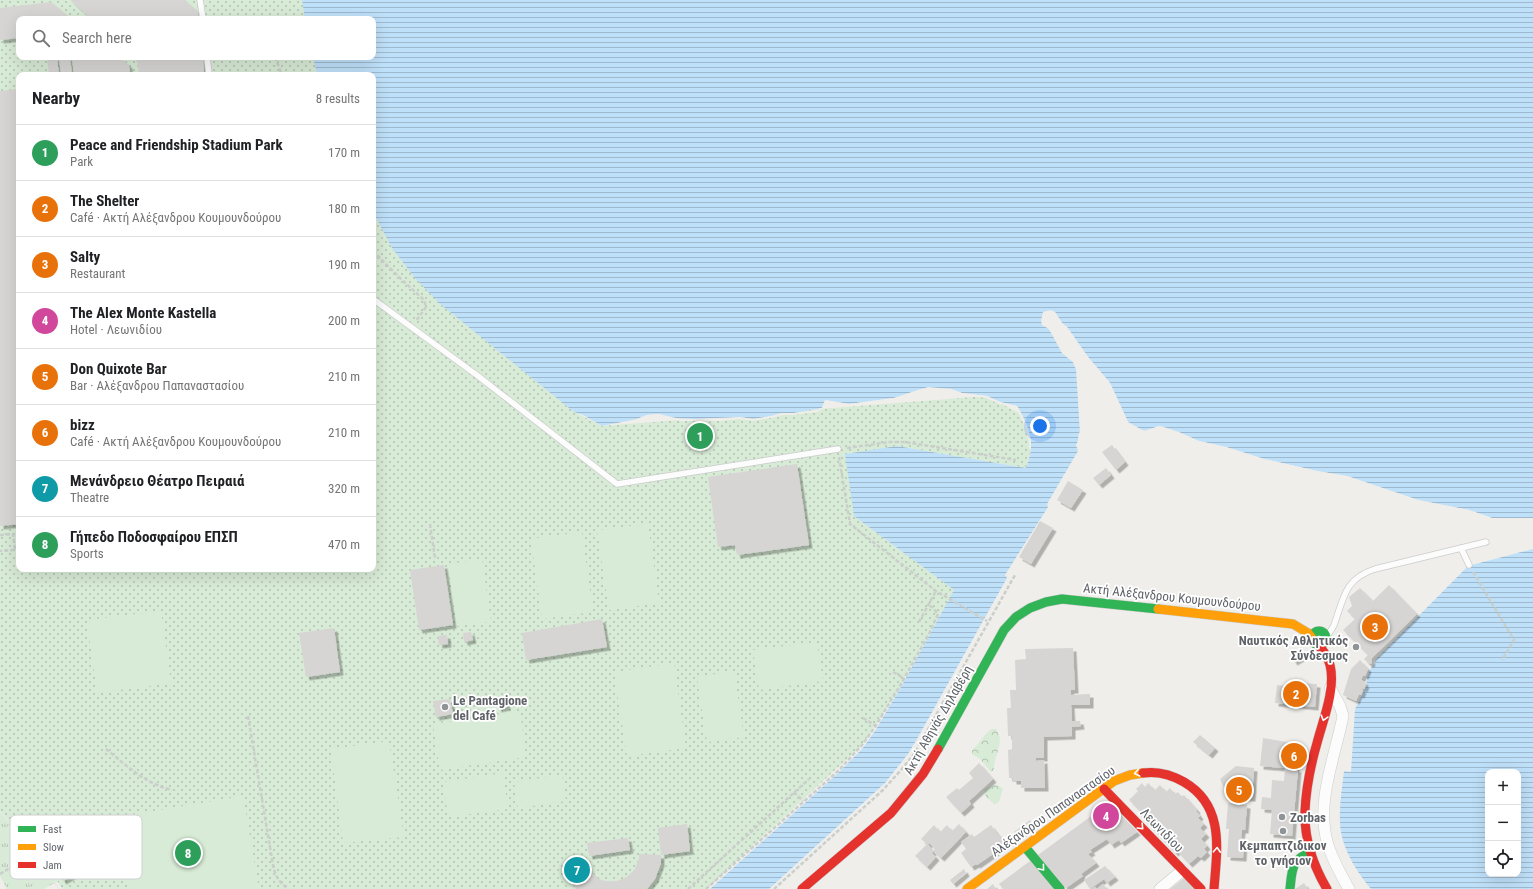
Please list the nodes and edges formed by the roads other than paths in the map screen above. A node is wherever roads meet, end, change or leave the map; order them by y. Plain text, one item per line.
1 (200, 0) edge
2 (203, 16) edge
3 (207, 60) edge
4 (209, 72) edge
5 (376, 301) edge
6 (838, 449) road end
7 (1486, 542) dead end
8 (1461, 548) junction
9 (1469, 565) road end
10 (1034, 606) joint
11 (1319, 636) junction
12 (1330, 688) junction
13 (1104, 788) junction
14 (1024, 847) junction
15 (1311, 852) junction
16 (1183, 870) junction
17 (802, 889) edge
18 (967, 889) edge
19 (1060, 889) edge
20 (1160, 889) edge
21 (1201, 889) edge
22 (1214, 889) edge
23 (1290, 889) edge
24 (1327, 889) edge
25 (1349, 889) edge

1 - 2 lane
3 - 4 lane
5 - 6 lane
7 - 8 lane
8 - 9 lane
8 - 11 lane
10 - 11 street, Ακτή Αλέξανδρου Κουμουνδούρου
10 - 17 street, Ακτή Αθηνάς Δηλαβέρη
11 - 12 street
12 -> 15 street
12 - 25 street
13 - 14 street, Αλέξανδρου Παπαναστασίου
13 -> 16 street, Λεωνιδίου
22 -> 13 street, Αλέξανδρου Παπαναστασίου
14 - 18 street, Αλέξανδρου Παπαναστασίου
14 -> 19 street
15 - 23 street
15 - 24 street
16 - 20 street
16 - 21 street, Λεωνιδίου

